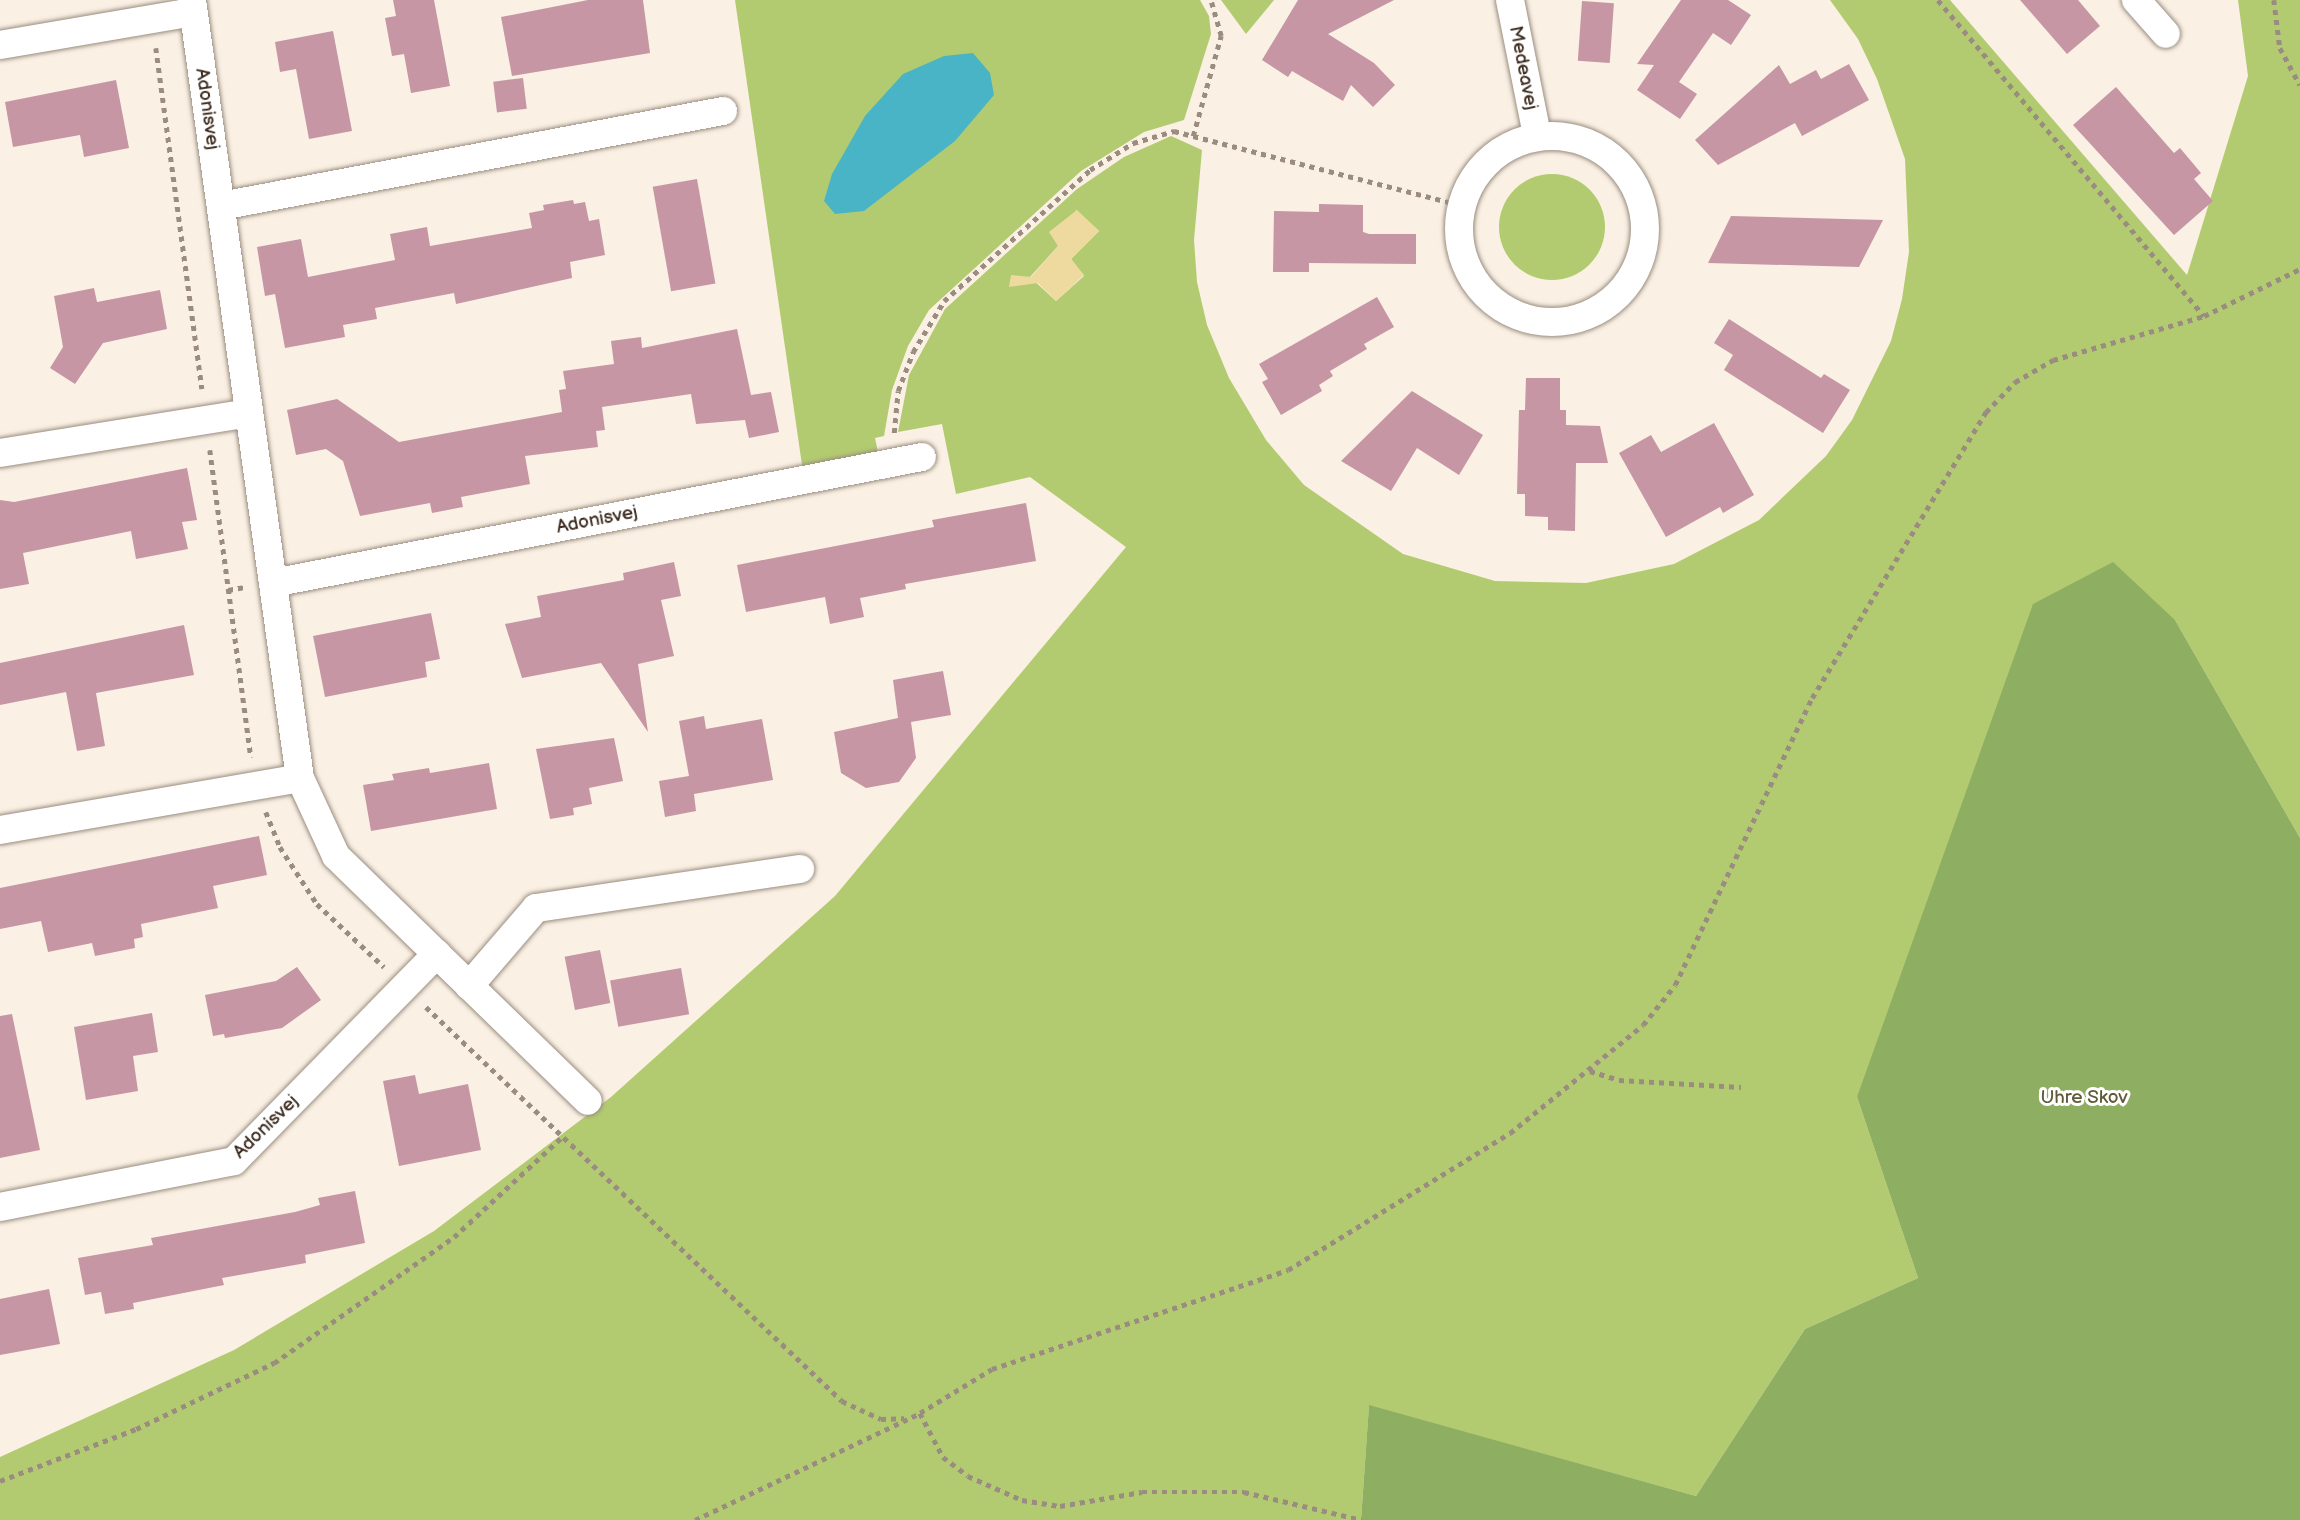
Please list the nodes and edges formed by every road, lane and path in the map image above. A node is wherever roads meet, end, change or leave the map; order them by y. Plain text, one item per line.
1 (1211, 0) edge
2 (1510, 0) edge
3 (1938, 0) edge
4 (2136, 0) edge
5 (2274, 0) edge
6 (192, 6) edge
7 (2166, 34) dead end
8 (0, 45) edge
9 (2300, 85) edge
10 (723, 111) dead end
11 (1536, 135) junction
12 (1193, 136) junction
13 (1461, 205) junction
14 (221, 206) junction
15 (2300, 269) edge
16 (2204, 316) junction
17 (250, 413) junction
18 (0, 453) edge
19 (912, 459) joint
20 (273, 583) junction
21 (300, 778) junction
22 (0, 830) edge
23 (800, 869) dead end
24 (437, 954) junction
25 (469, 986) junction
26 (1588, 1070) junction
27 (1741, 1087) dead end
28 (588, 1101) dead end
29 (0, 1207) edge
30 (920, 1413) junction
31 (908, 1418) junction
32 (0, 1481) edge
33 (695, 1520) edge
34 (1362, 1520) edge

1 - 12 path
2 - 11 street, Medeavej
3 - 16 path
4 - 7 street
5 - 9 path
6 - 8 street, Adonisvej
6 - 14 street, Adonisvej
10 - 14 street
11 - 13 street, Medeavej
11 - 13 street, Medeavej
12 - 13 path
12 - 19 path
14 - 17 street, Adonisvej
15 - 16 path
16 - 26 path
17 - 18 street
17 - 20 street, Adonisvej
19 - 20 street, Adonisvej
20 - 21 street, Adonisvej
21 - 22 street
21 - 24 street, Adonisvej
23 - 25 street
24 - 25 street, Adonisvej
24 - 29 street, Adonisvej
25 - 28 street, Adonisvej
26 - 27 path
26 - 30 path
30 - 31 path
30 - 34 path
31 - 32 path
31 - 33 path

